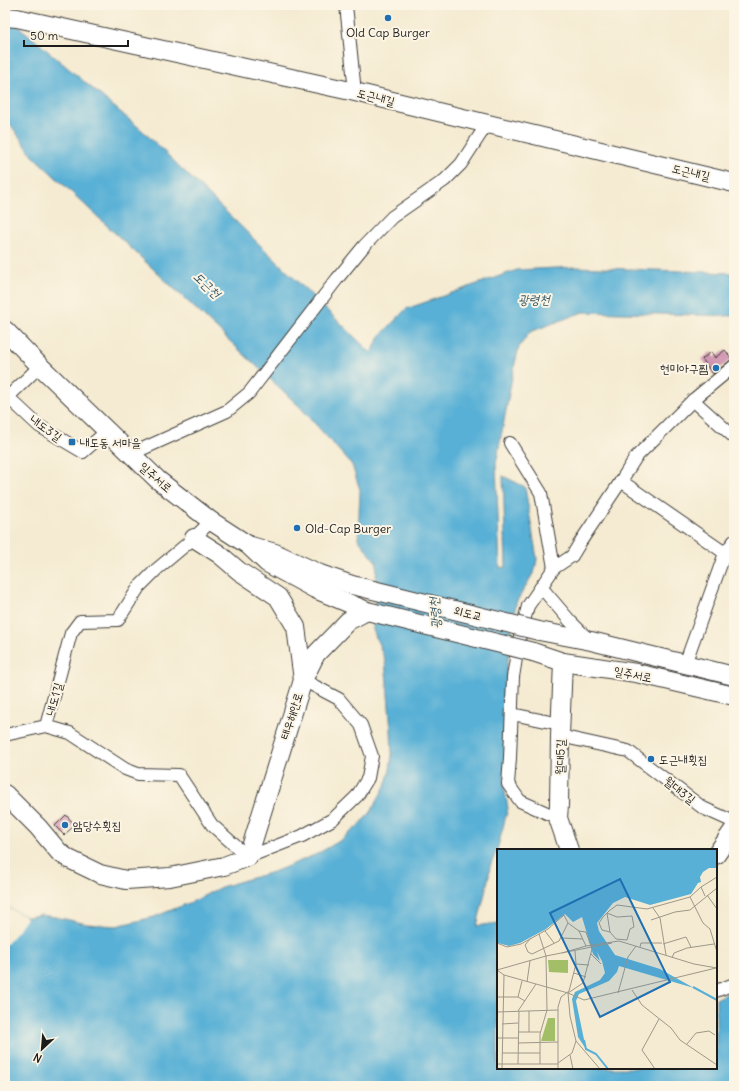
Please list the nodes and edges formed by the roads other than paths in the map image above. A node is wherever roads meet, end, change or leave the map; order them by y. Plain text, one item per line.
1 (346, 5) edge
2 (11, 18) edge
3 (355, 92) junction
4 (487, 124) junction
5 (734, 183) edge
6 (5, 330) edge
7 (40, 366) junction
8 (734, 366) edge
9 (6, 397) edge
10 (694, 400) junction
11 (108, 431) junction
12 (734, 437) edge
13 (510, 443) dead end
14 (131, 454) junction
15 (621, 481) junction
16 (211, 521) junction
17 (194, 538) junction
18 (734, 541) edge
19 (248, 545) junction
20 (724, 553) junction
21 (554, 568) junction
22 (541, 587) junction
23 (373, 590) joint
24 (367, 611) junction
25 (539, 631) joint
26 (591, 641) junction
27 (533, 652) joint
28 (563, 662) junction
29 (685, 664) junction
30 (734, 676) edge
31 (303, 680) junction
32 (734, 696) edge
33 (512, 714) junction
34 (46, 726) junction
35 (560, 730) junction
36 (5, 736) edge
37 (5, 794) edge
38 (558, 818) junction
39 (734, 822) edge
40 (734, 829) edge
41 (569, 849) edge
42 (717, 853) edge
43 (248, 857) junction
44 (734, 984) edge
45 (717, 992) edge

1 - 3 street
2 - 3 main road, 도근내길
3 - 4 main road, 도근내길
4 - 5 main road, 도근내길
4 - 14 street
6 - 7 main road, 일주서로
7 - 9 street
7 - 11 main road, 일주서로
8 - 10 street
9 - 11 street, 내도3길
10 - 12 street
10 - 15 street
11 - 14 main road, 일주서로
13 - 21 street
14 - 16 main road, 일주서로
15 - 20 street
15 - 21 street
16 - 17 street, 내도1길
16 - 19 main road, 일주서로
17 - 31 main road
17 - 34 street, 내도1길
18 - 20 street
19 - 23 main road, 일주서로
19 - 24 main road, 일주서로
20 - 29 street
21 - 22 street
22 - 26 street
22 - 33 street
23 - 25 main road, 외도교, bridge
24 - 27 main road, 외도교, bridge
24 - 31 main road
25 - 26 main road, 일주서로
26 - 29 main road, 일주서로
27 - 28 main road, 일주서로
28 - 32 main road, 일주서로
28 - 35 main road, 월대5길
29 - 30 main road, 일주서로
31 - 43 main road, 태우해안로
31 - 43 street, 태우해안로
33 - 35 street, 월대3길
33 - 38 street
34 - 36 street
34 - 43 street, 내도1길
35 - 38 main road, 월대5길
35 - 39 street, 월대3길
37 - 43 main road, 태우해안로
38 - 41 main road, 월대5길
40 - 42 main road
44 - 45 street

